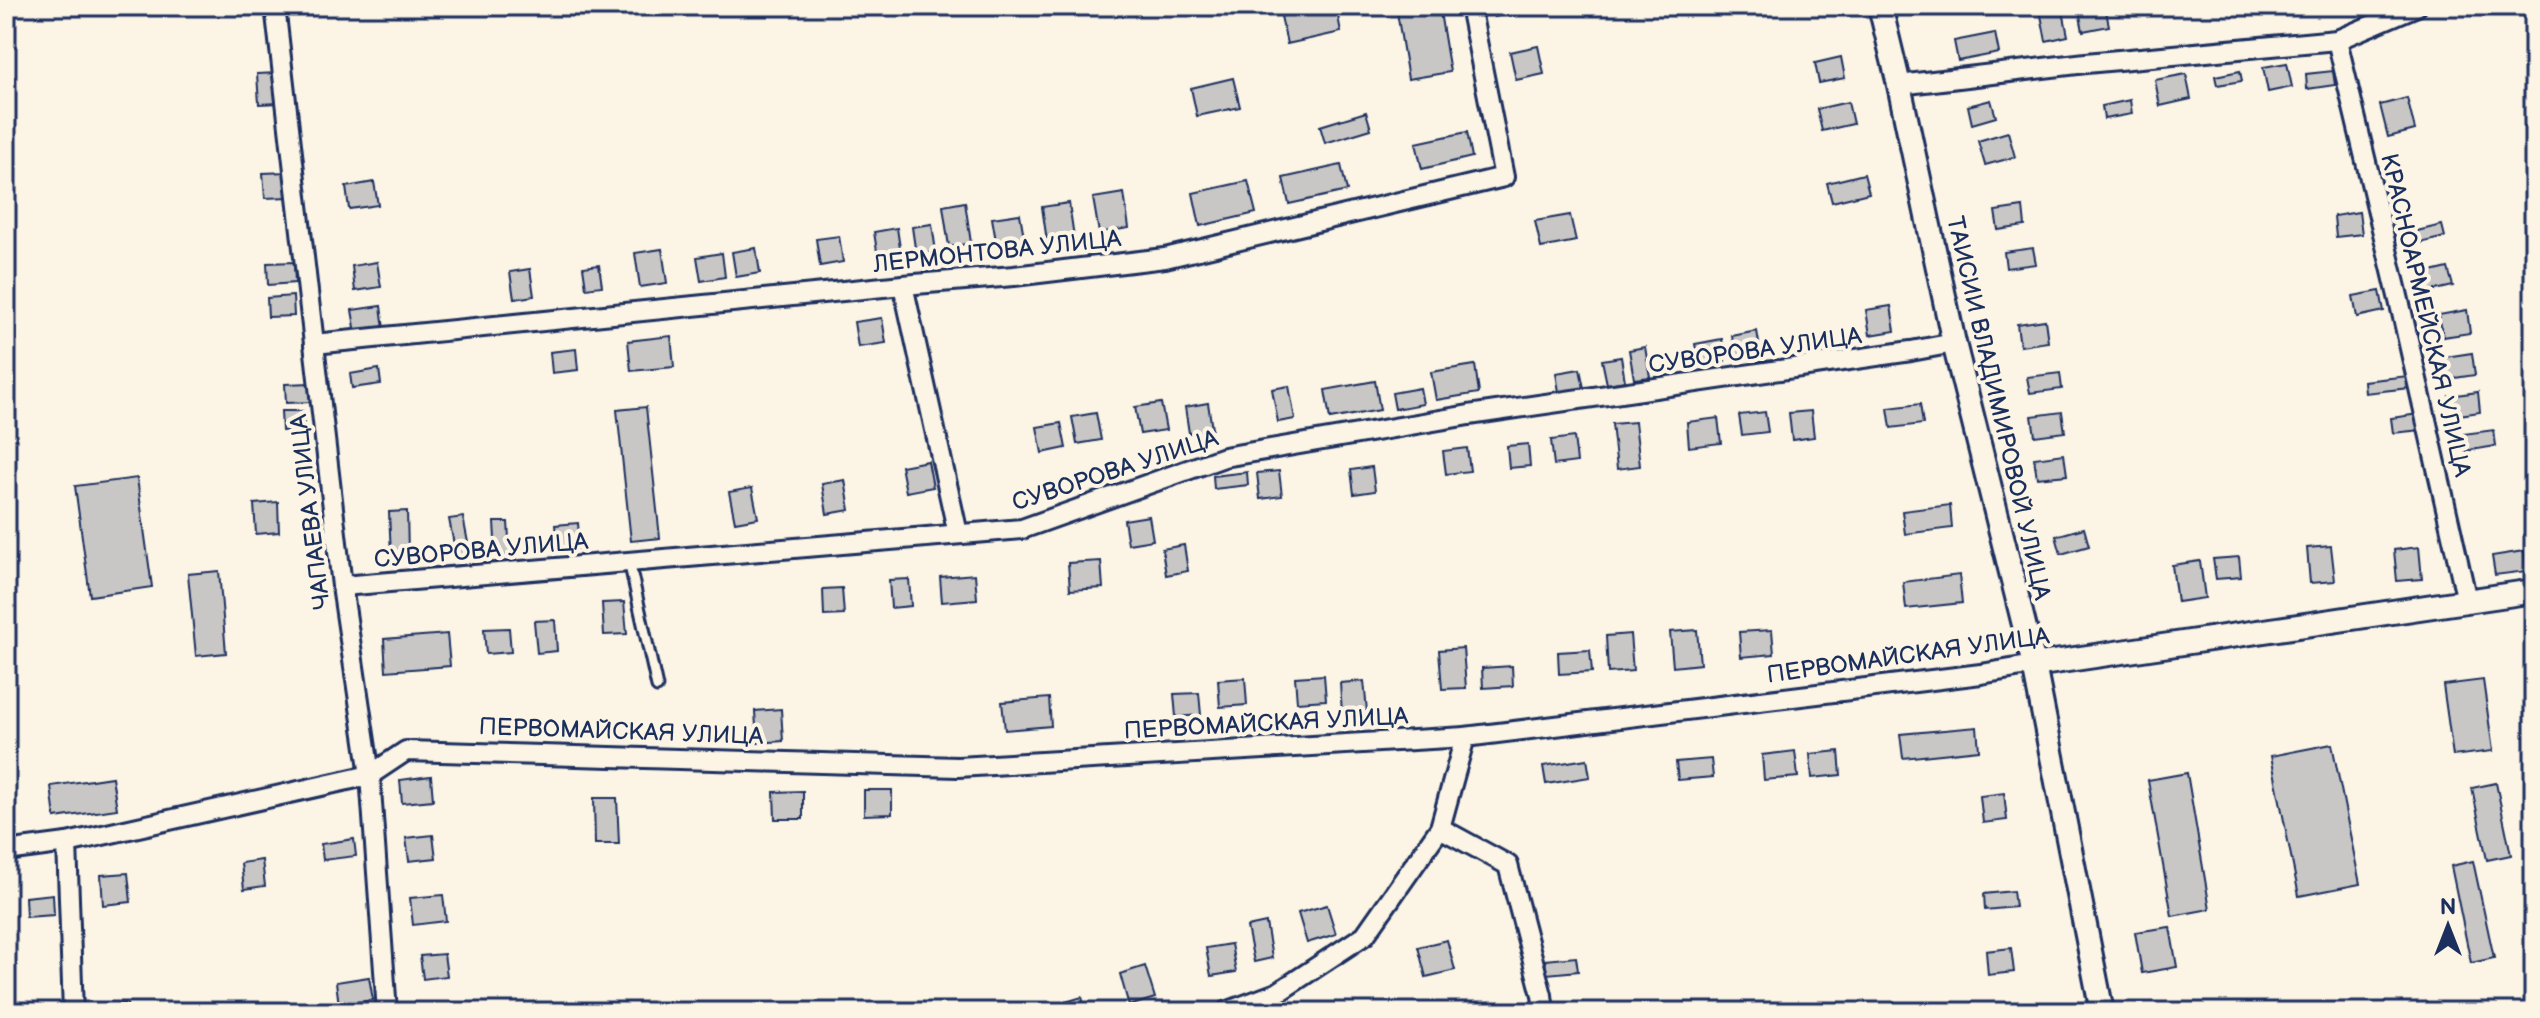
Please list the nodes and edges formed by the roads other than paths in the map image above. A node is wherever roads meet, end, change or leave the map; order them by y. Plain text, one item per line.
1 (275, 6) edge
2 (1470, 6) edge
3 (1880, 6) edge
4 (2417, 6) edge
5 (2337, 40) junction
6 (1899, 85) junction
7 (903, 285) junction
8 (1954, 343) junction
9 (314, 344) junction
10 (958, 534) junction
11 (629, 561) junction
12 (342, 586) junction
13 (2534, 591) edge
14 (2467, 601) junction
15 (2034, 665) junction
16 (657, 687) dead end
17 (1465, 737) junction
18 (370, 775) junction
19 (1440, 828) junction
20 (67, 843) junction
21 (6, 851) edge
22 (73, 1012) edge
23 (387, 1012) edge
24 (1226, 1012) edge
25 (1544, 1012) edge
26 (2102, 1012) edge

1 - 9 street, ЧАПАЕВА УЛИЦА
2 - 7 street, ЛЕРМОНТОВА УЛИЦА
3 - 6 street, ТАИСИИ ВЛАДИМИРОВОЙ УЛИЦА
4 - 5 street
5 - 6 street
5 - 14 street, КРАСНОАРМЕЙСКАЯ УЛИЦА
6 - 8 street, ТАИСИИ ВЛАДИМИРОВОЙ УЛИЦА
7 - 9 street, ЛЕРМОНТОВА УЛИЦА
7 - 10 street
8 - 10 street, СУВОРОВА УЛИЦА
8 - 15 street, ТАИСИИ ВЛАДИМИРОВОЙ УЛИЦА
9 - 12 street, ЧАПАЕВА УЛИЦА
10 - 11 street, СУВОРОВА УЛИЦА
11 - 12 street, СУВОРОВА УЛИЦА
11 - 16 lane
12 - 18 street, ЧАПАЕВА УЛИЦА
13 - 14 street, ПЕРВОМАЙСКАЯ УЛИЦА
14 - 15 street, ПЕРВОМАЙСКАЯ УЛИЦА
15 - 17 street, ПЕРВОМАЙСКАЯ УЛИЦА
15 - 26 street, ТАИСИИ ВЛАДИМИРОВОЙ УЛИЦА
17 - 18 street, ПЕРВОМАЙСКАЯ УЛИЦА
17 - 19 street
18 - 20 street, ПЕРВОМАЙСКАЯ УЛИЦА
18 - 23 street, ЧАПАЕВА УЛИЦА
19 - 24 street
19 - 25 street
20 - 21 street, ПЕРВОМАЙСКАЯ УЛИЦА
20 - 22 street

